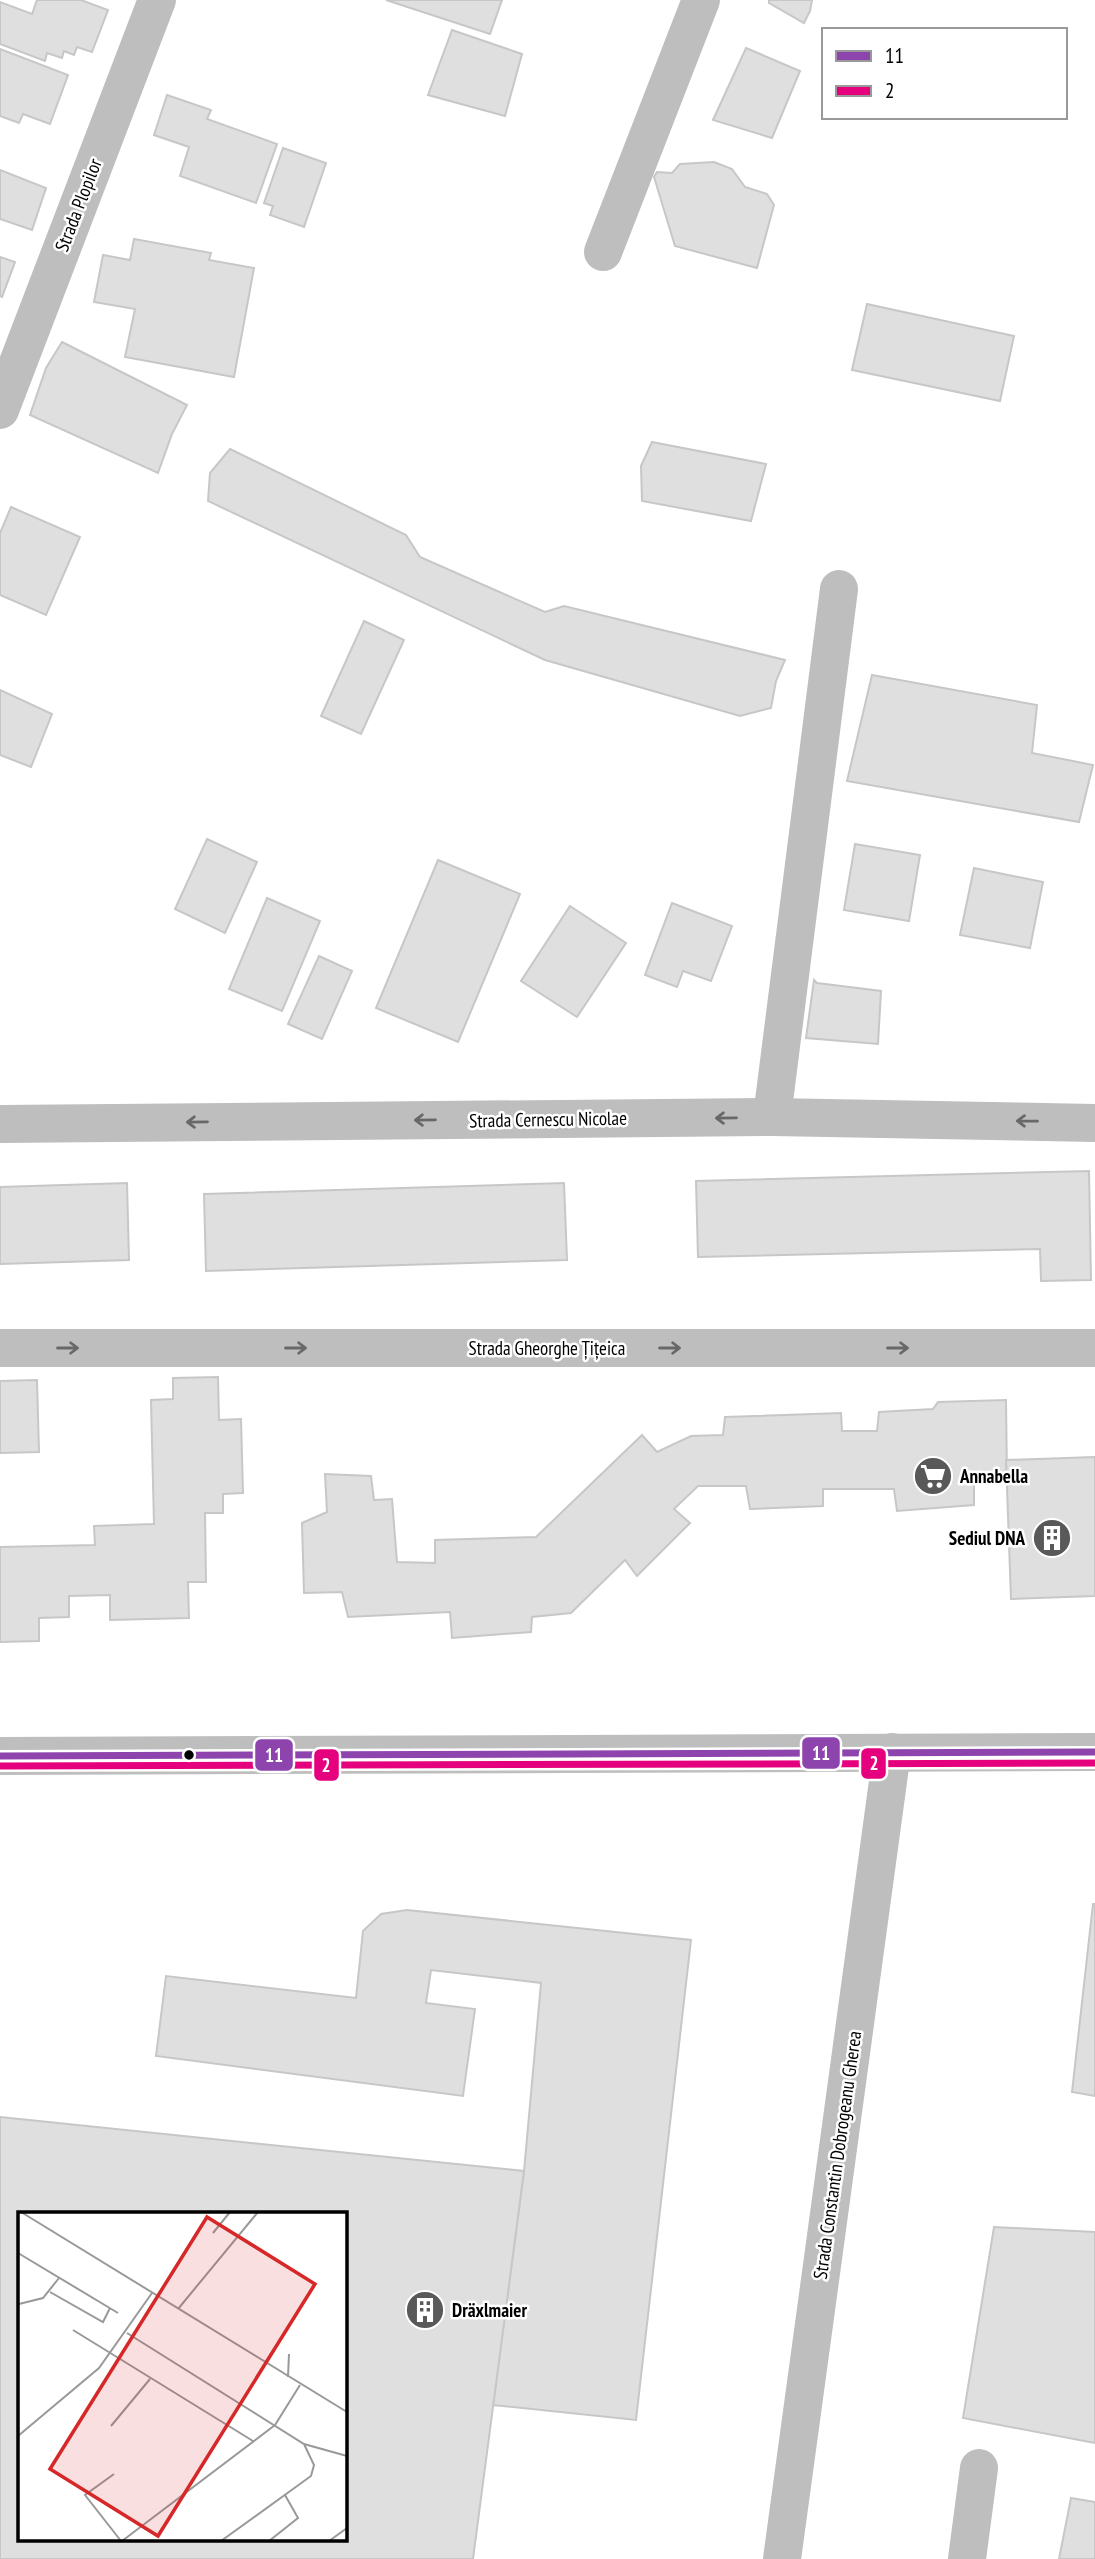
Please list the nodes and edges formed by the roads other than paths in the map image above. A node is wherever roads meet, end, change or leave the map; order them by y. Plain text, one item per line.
1 (157, 0) edge
2 (701, 0) edge
3 (603, 251) dead end
4 (0, 410) edge
5 (839, 589) dead end
6 (772, 1117) junction
7 (1095, 1123) edge
8 (0, 1124) edge
9 (0, 1348) edge
10 (1095, 1348) edge
11 (892, 1752) junction
12 (1095, 1752) edge
13 (0, 1756) edge
14 (979, 2468) dead end
15 (782, 2559) edge
16 (967, 2559) edge

1 - 4 street, Strada Plopilor
2 - 3 street
5 - 6 street
7 -> 6 street, Strada Cernescu Nicolae
6 -> 8 street, Strada Cernescu Nicolae
9 -> 10 street, Strada Gheorghe Țițeica
11 - 12 street
11 - 13 street
11 - 15 street, Strada Constantin Dobrogeanu Gherea
14 - 16 street

